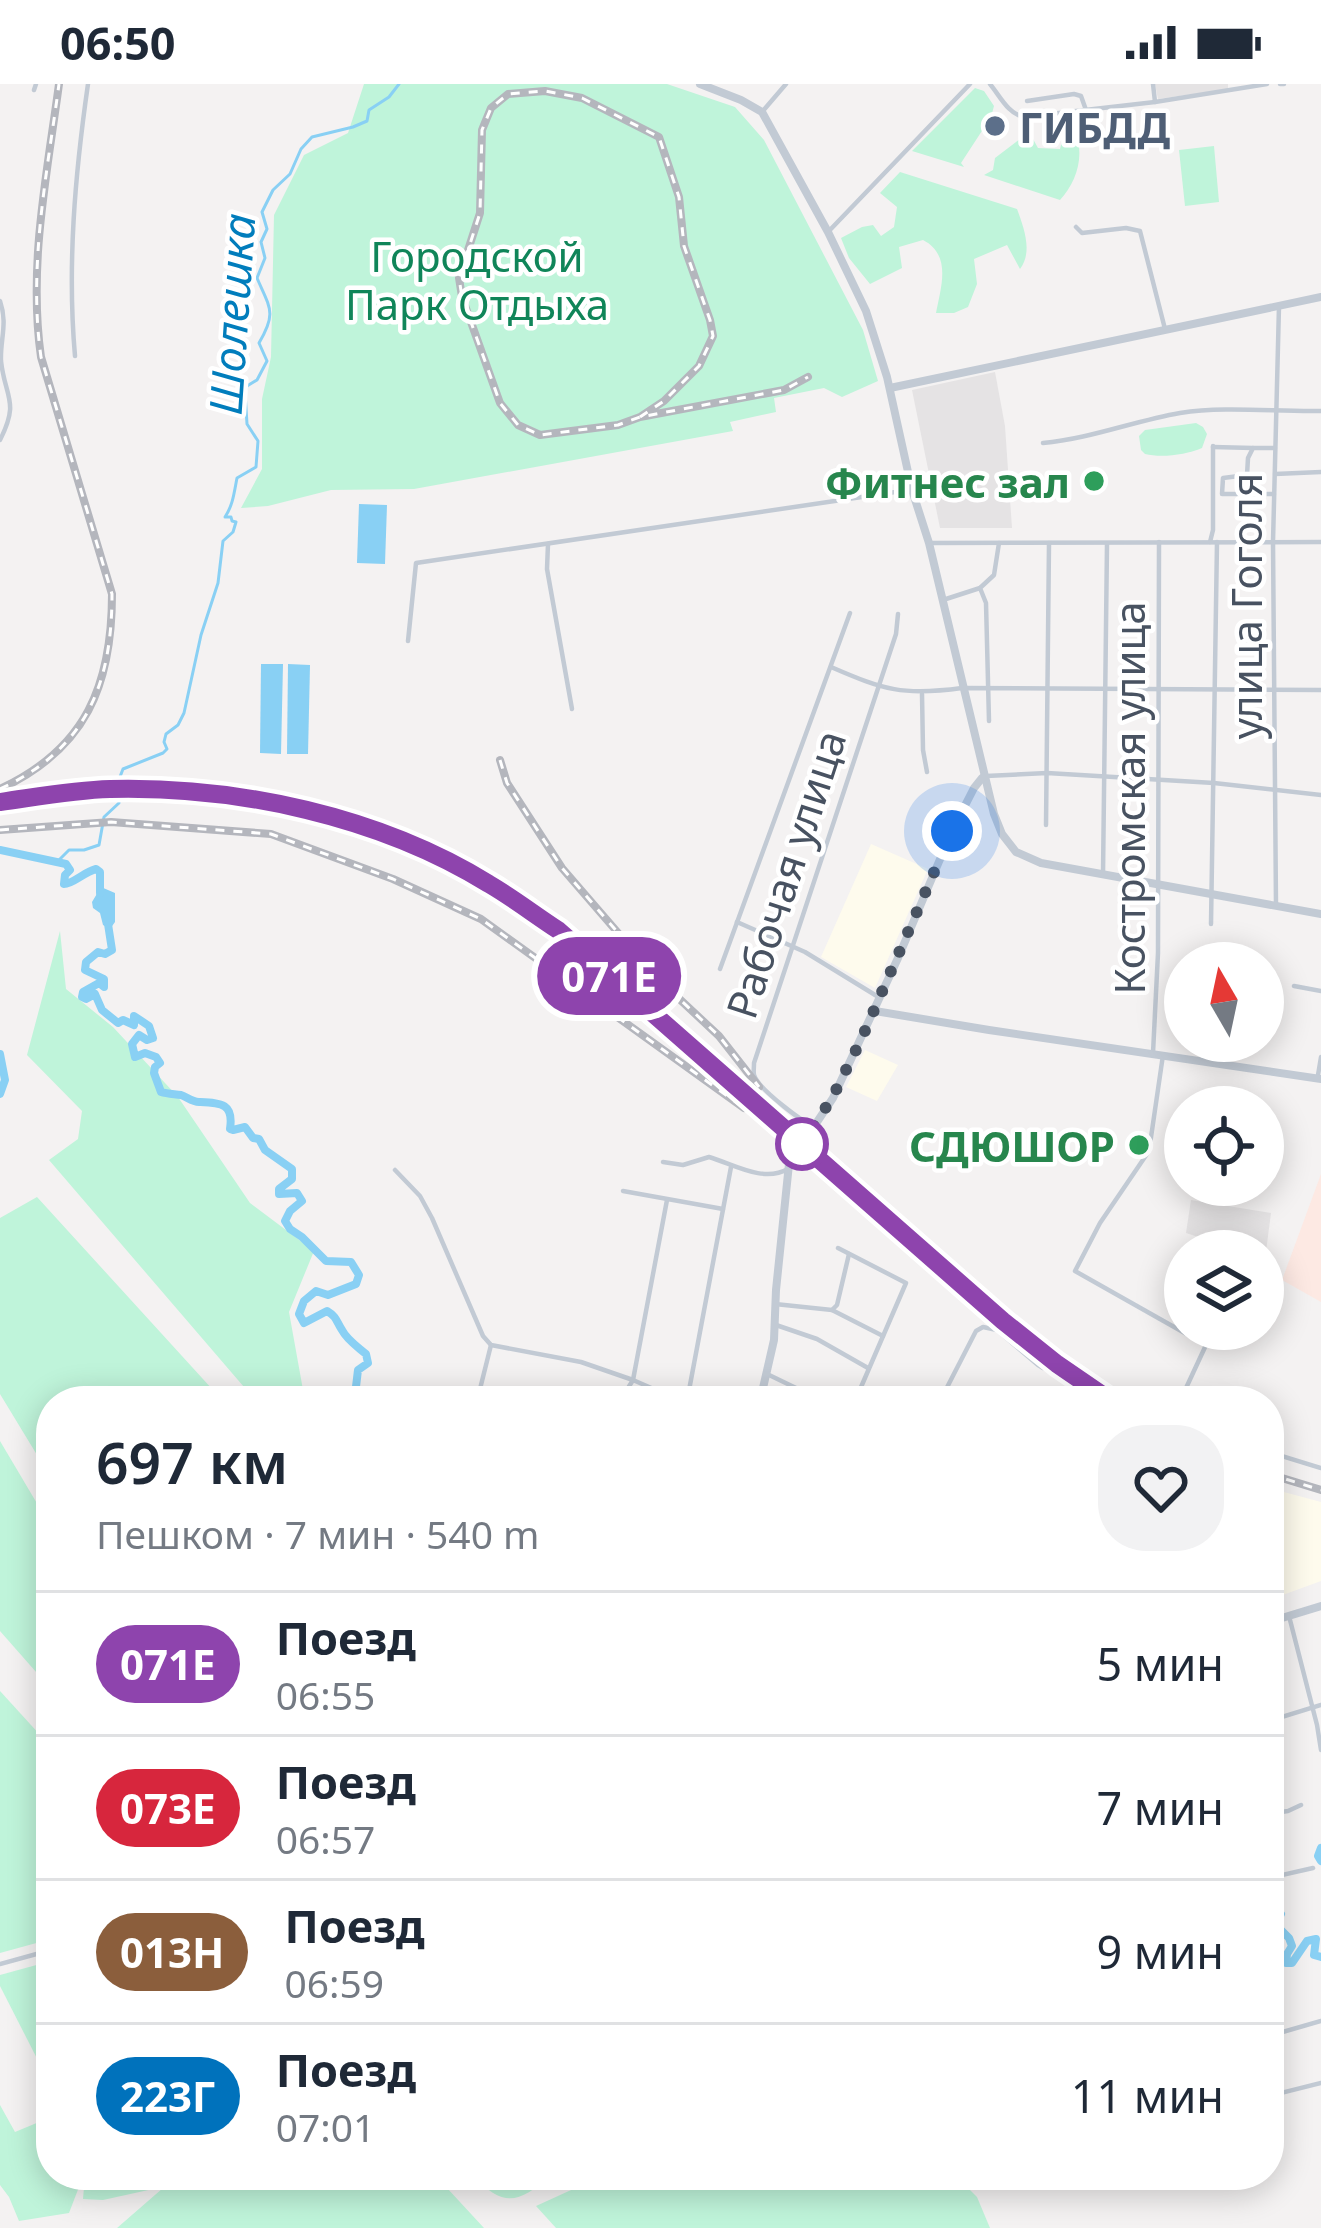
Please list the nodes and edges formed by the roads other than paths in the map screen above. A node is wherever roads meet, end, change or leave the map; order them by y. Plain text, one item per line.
1 (88, 84) edge
2 (700, 84) edge
3 (786, 84) edge
4 (970, 84) edge
5 (990, 84) edge
6 (1154, 84) edge
7 (1262, 85) edge
8 (1027, 100) dead end
9 (1155, 102) junction
10 (1086, 110) junction
11 (763, 112) junction
12 (1076, 227) dead end
13 (828, 232) junction
14 (1321, 297) edge
15 (0, 301) edge
16 (1280, 305) junction
17 (1166, 329) junction
18 (75, 356) dead end
19 (890, 388) junction
20 (1321, 411) edge
21 (1277, 412) junction
22 (0, 440) edge
23 (1043, 443) dead end
24 (1253, 448) junction
25 (1275, 448) junction
26 (1321, 472) edge
27 (1275, 474) junction
28 (912, 490) junction
29 (1274, 494) junction
30 (1107, 542) junction
31 (1159, 542) junction
32 (1214, 542) junction
33 (1273, 542) junction
34 (1321, 542) edge
35 (928, 543) junction
36 (999, 543) junction
37 (1049, 543) junction
38 (548, 544) junction
39 (980, 588) junction
40 (942, 600) junction
41 (850, 613) dead end
42 (898, 614) dead end
43 (408, 641) dead end
44 (831, 667) junction
45 (878, 687) junction
46 (962, 688) junction
47 (988, 688) junction
48 (1048, 688) junction
49 (1159, 688) junction
50 (1215, 688) junction
51 (1105, 689) junction
52 (1274, 689) junction
53 (1321, 690) edge
54 (922, 694) junction
55 (572, 709) dead end
56 (988, 721) dead end
57 (927, 772) dead end
58 (1047, 772) junction
59 (1106, 776) junction
60 (983, 777) junction
61 (1158, 779) junction
62 (1214, 783) junction
63 (1274, 790) junction
64 (1321, 795) edge
65 (1046, 826) dead end
66 (1103, 875) junction
67 (1158, 884) junction
68 (1211, 894) junction
69 (1276, 906) junction
70 (1321, 914) edge
71 (737, 922) junction
72 (1211, 924) dead end
73 (792, 946) junction
74 (720, 969) dead end
75 (1294, 986) dead end
76 (1321, 991) edge
77 (880, 998) junction
78 (874, 1011) junction
79 (1158, 1054) junction
80 (1321, 1057) edge
81 (1319, 1078) edge
82 (812, 1131) junction
83 (663, 1162) dead end
84 (731, 1167) junction
85 (788, 1169) junction
86 (394, 1170) dead end
87 (623, 1191) dead end
88 (667, 1200) junction
89 (723, 1209) junction
90 (838, 1248) dead end
91 (849, 1255) junction
92 (776, 1304) junction
93 (832, 1310) junction
94 (776, 1325) junction
95 (884, 1336) junction
96 (491, 1345) junction
97 (1046, 1367) dead end
98 (869, 1369) junction
99 (766, 1374) junction
100 (633, 1379) junction
101 (481, 1386) edge
102 (629, 1386) edge
103 (649, 1386) edge
104 (687, 1386) edge
105 (763, 1386) edge
106 (791, 1386) edge
107 (862, 1386) edge
108 (950, 1386) edge
109 (1187, 1386) edge
110 (1284, 1457) edge
111 (1321, 1468) edge
112 (1321, 1606) edge
113 (1288, 1616) junction
114 (1284, 1617) edge
115 (1317, 1706) edge
116 (1284, 1716) edge
117 (1321, 1750) edge
118 (1300, 1805) dead end
119 (1284, 1812) edge
120 (1313, 1868) dead end
121 (1284, 1875) edge
122 (36, 1954) edge
123 (0, 1964) edge
124 (1321, 2020) edge
125 (1284, 2031) edge
126 (1321, 2083) edge
127 (1284, 2092) edge

1 - 18 street
2 - 11 street
3 - 11 street
4 - 13 street
5 - 10 street
6 - 9 street
7 - 9 street
8 - 10 street
9 - 10 street
11 - 13 street
12 - 17 street
13 - 19 street
14 - 16 street
15 - 22 street
16 - 17 street
16 - 21 street, улица Гоголя
17 - 19 street
19 - 28 street
20 - 21 street
21 - 23 street
21 - 25 street, улица Гоголя
24 - 25 street
24 - 29 street
24 - 32 street
25 - 27 street, улица Гоголя
26 - 27 street
27 - 29 street, улица Гоголя
28 - 35 street
28 - 38 street
29 - 33 street, улица Гоголя
30 - 31 street
30 - 37 street
30 - 51 street
31 - 32 street
31 - 49 street, Костромская улица
32 - 33 street
32 - 50 street
33 - 34 street
33 - 52 street, улица Гоголя
35 - 36 street
35 - 40 street
36 - 37 street
36 - 39 street
37 - 48 street
38 - 43 street
38 - 55 street
39 - 40 street
39 - 47 street
40 - 46 street
41 - 44 street
42 - 45 street, Рабочая улица
44 - 45 street
44 - 71 street
45 - 54 street
45 - 73 street, Рабочая улица
46 - 47 street
46 - 54 street
46 - 60 street
47 - 48 street
47 - 56 street
48 - 51 street
48 - 58 street
49 - 50 street
49 - 51 street
49 - 61 street, Костромская улица
50 - 52 street
50 - 62 street
51 - 59 street
52 - 53 street
52 - 63 street, улица Гоголя
54 - 57 street
58 - 59 street
58 - 60 street
58 - 65 street
59 - 61 street
59 - 66 street
60 - 66 street
60 - 77 street
61 - 62 street
61 - 67 street, Костромская улица
62 - 63 street
62 - 68 street
63 - 64 street
63 - 69 street, улица Гоголя
66 - 67 street
67 - 68 street
67 - 79 street, Костромская улица
68 - 69 street
68 - 72 street
69 - 70 street
71 - 73 street
71 - 74 street
73 - 77 street
73 - 82 street, Рабочая улица
75 - 76 street
77 - 78 street
78 - 79 street
78 - 82 street
79 - 81 street
79 - 109 street, Костромская улица
80 - 81 street
82 - 85 street
83 - 84 street
84 - 85 street
84 - 89 street
85 - 92 street
86 - 96 street
87 - 88 street
88 - 89 street
88 - 100 street
89 - 104 street
90 - 91 street
91 - 93 street
91 - 95 street
92 - 93 street
92 - 94 street
93 - 95 street
94 - 98 street
94 - 99 street
95 - 98 street
96 - 100 street
96 - 101 street
97 - 108 street
98 - 107 street
99 - 105 street
99 - 106 street
100 - 102 street
100 - 103 street
110 - 111 street
112 - 113 street
113 - 114 street
113 - 115 street
115 - 116 street
115 - 117 street
118 - 119 street
120 - 121 street
122 - 123 street
124 - 125 street
126 - 127 street

